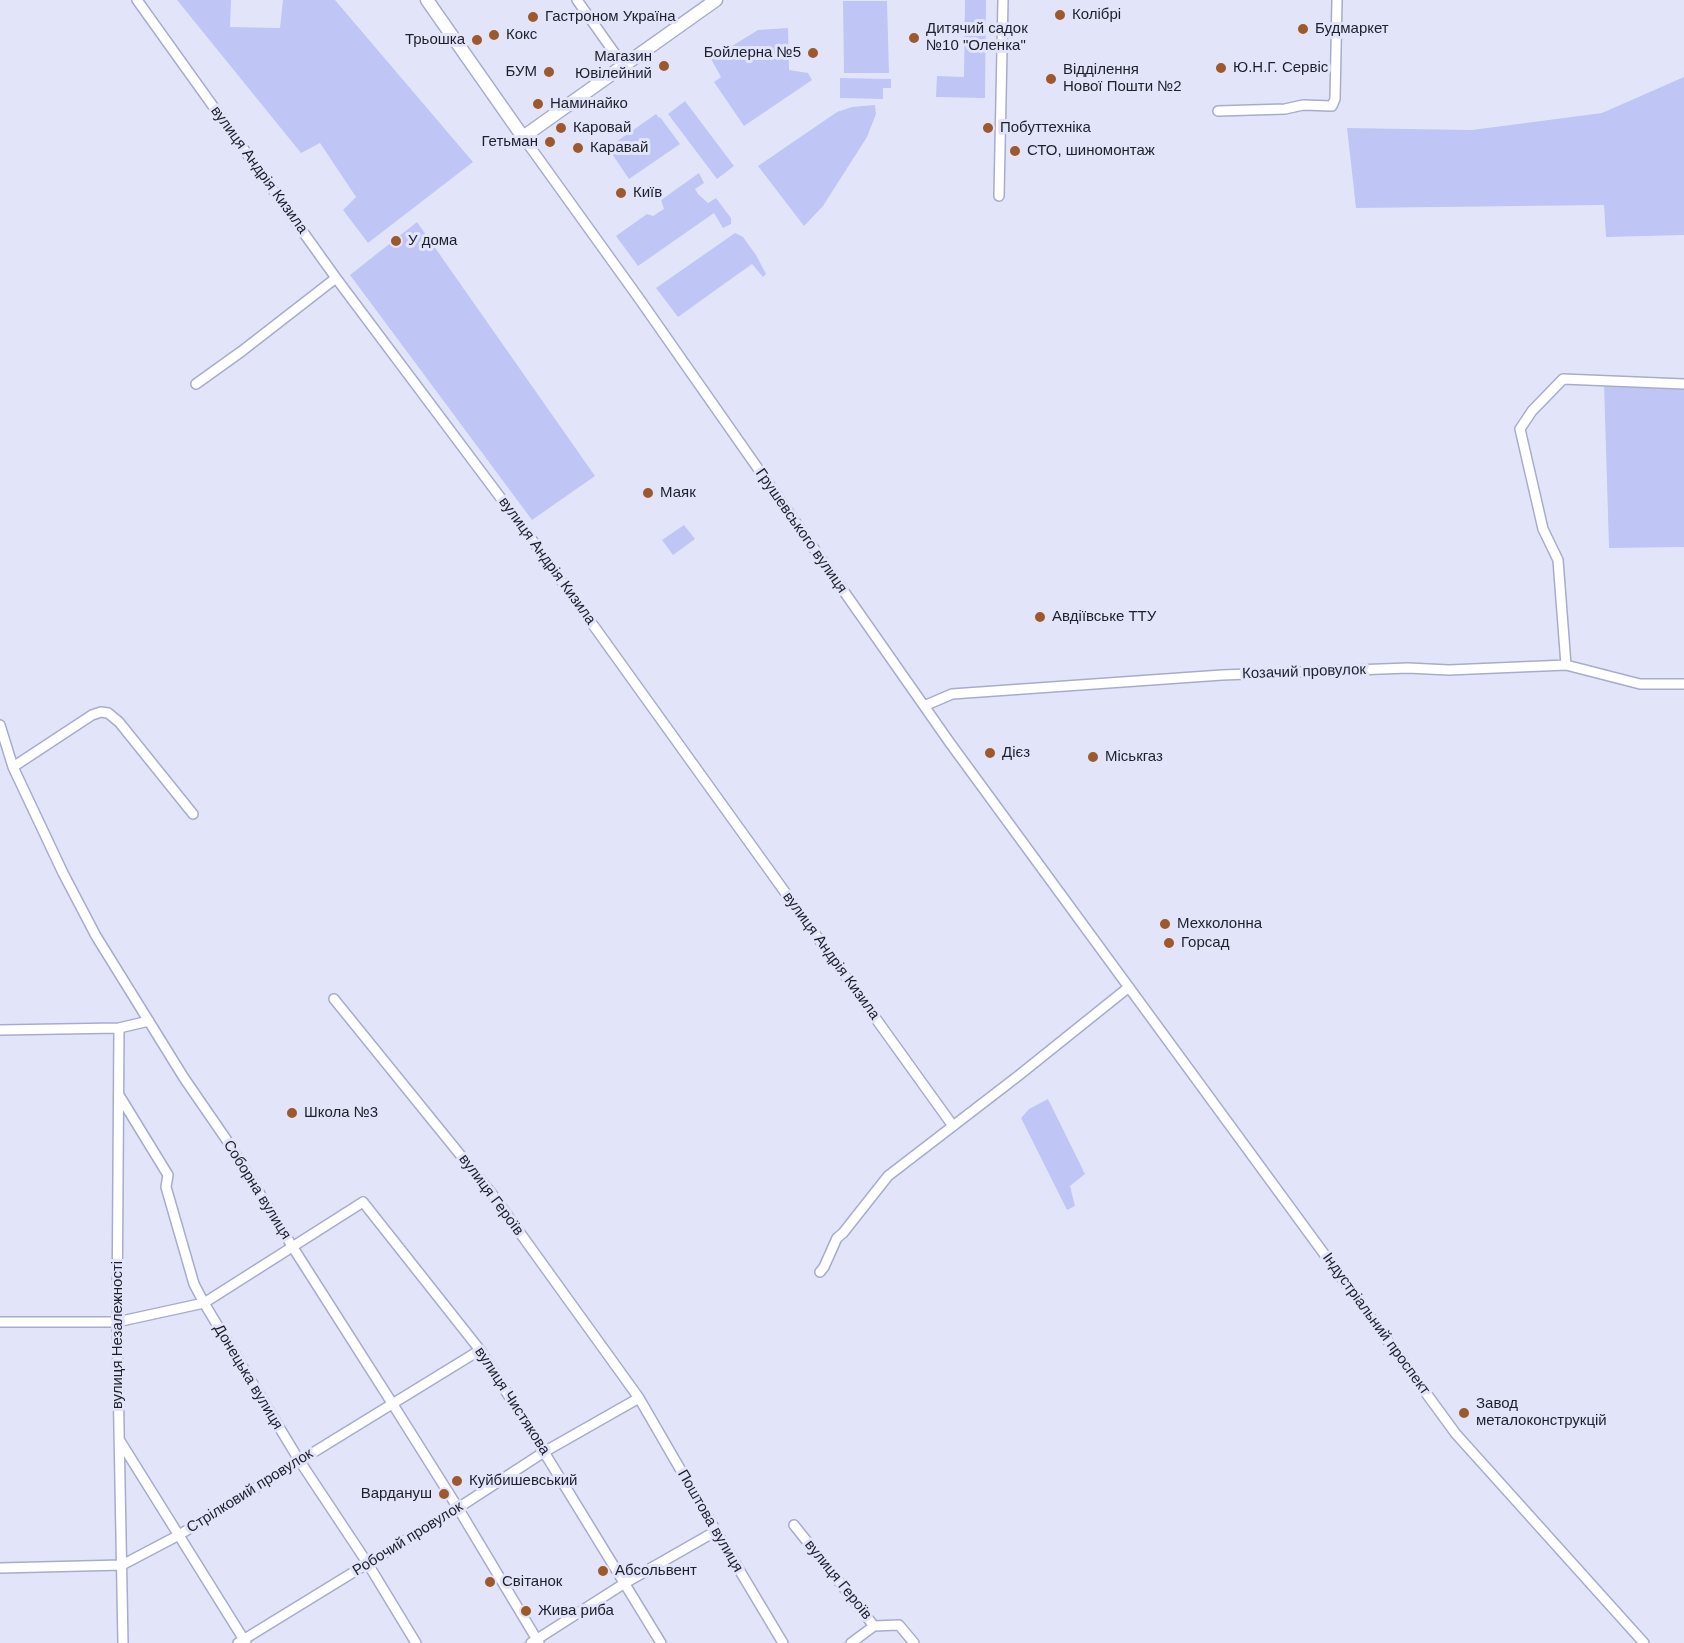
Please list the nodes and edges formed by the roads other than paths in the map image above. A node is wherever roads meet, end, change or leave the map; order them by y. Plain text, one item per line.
1 (137, 0) edge
2 (427, 0) edge
3 (577, 0) edge
4 (716, 0) edge
5 (1003, 0) edge
6 (1337, 0) edge
7 (623, 65) junction
8 (1218, 111) dead end
9 (523, 137) junction
10 (999, 196) dead end
11 (336, 278) junction
12 (196, 384) dead end
13 (1684, 384) edge
14 (1566, 665) junction
15 (1684, 684) edge
16 (924, 706) junction
17 (0, 724) edge
18 (13, 767) junction
19 (193, 813) dead end
20 (1129, 987) junction
21 (334, 999) dead end
22 (149, 1022) junction
23 (119, 1028) junction
24 (0, 1030) edge
25 (119, 1095) junction
26 (953, 1126) junction
27 (292, 1246) junction
28 (820, 1272) dead end
29 (204, 1303) junction
30 (0, 1322) edge
31 (117, 1322) junction
32 (480, 1350) junction
33 (639, 1398) junction
34 (393, 1403) junction
35 (119, 1439) junction
36 (544, 1452) junction
37 (299, 1460) junction
38 (458, 1508) junction
39 (794, 1525) dead end
40 (716, 1531) junction
41 (179, 1535) junction
42 (368, 1564) junction
43 (122, 1565) junction
44 (0, 1568) edge
45 (625, 1583) junction
46 (874, 1626) junction
47 (242, 1642) edge
48 (535, 1642) edge
49 (123, 1643) edge
50 (416, 1643) edge
51 (661, 1643) edge
52 (783, 1643) edge
53 (851, 1643) edge
54 (914, 1643) edge
55 (1644, 1643) edge

1 - 11 street, вулиця Андрія Кизила
2 - 9 main road, Грушевського вулиця
3 - 7 street
4 - 7 main road
5 - 10 street
6 - 8 street
7 - 9 main road
9 - 16 street, Грушевського вулиця
11 - 12 street
11 - 26 street, вулиця Андрія Кизила
13 - 14 street
14 - 15 street, Козачий провулок
14 - 16 street, Козачий провулок
16 - 20 street, Грушевського вулиця
17 - 18 street, Соборна вулиця
18 - 19 street
18 - 22 street, Соборна вулиця
20 - 26 street
20 - 55 street, Індустріальний проспект
21 - 33 street, вулиця Героїв
22 - 23 street
22 - 27 street, Соборна вулиця
23 - 24 street
23 - 25 street, вулиця Незалежності
25 - 29 street, Донецька вулиця
25 - 31 street, вулиця Незалежності
26 - 28 street
27 - 29 street
27 - 32 street, вулиця Чистякова
27 - 34 street, Соборна вулиця
29 - 31 street
29 - 37 street, Донецька вулиця
30 - 31 street
31 - 35 street, вулиця Незалежності
32 - 34 street, Стрілковий провулок
32 - 36 street, вулиця Чистякова
33 - 36 street, Робочий провулок
33 - 40 street, Поштова вулиця
34 - 37 street, Стрілковий провулок
34 - 38 street, Соборна вулиця
35 - 41 street
35 - 43 street, вулиця Незалежності
36 - 38 street, Робочий провулок
36 - 45 street, вулиця Чистякова
37 - 41 street, Стрілковий провулок
37 - 42 street, Донецька вулиця
38 - 42 street, Робочий провулок
38 - 48 street, Соборна вулиця
39 - 46 street, вулиця Героїв
40 - 45 street
40 - 52 street, Поштова вулиця
41 - 43 street, Стрілковий провулок
41 - 47 street
42 - 47 street, Робочий провулок
42 - 50 street, Донецька вулиця
43 - 44 street, Стрілковий провулок
43 - 49 street, вулиця Незалежності
45 - 48 street
45 - 51 street, вулиця Чистякова
46 - 53 street
46 - 54 street, вулиця Героїв

